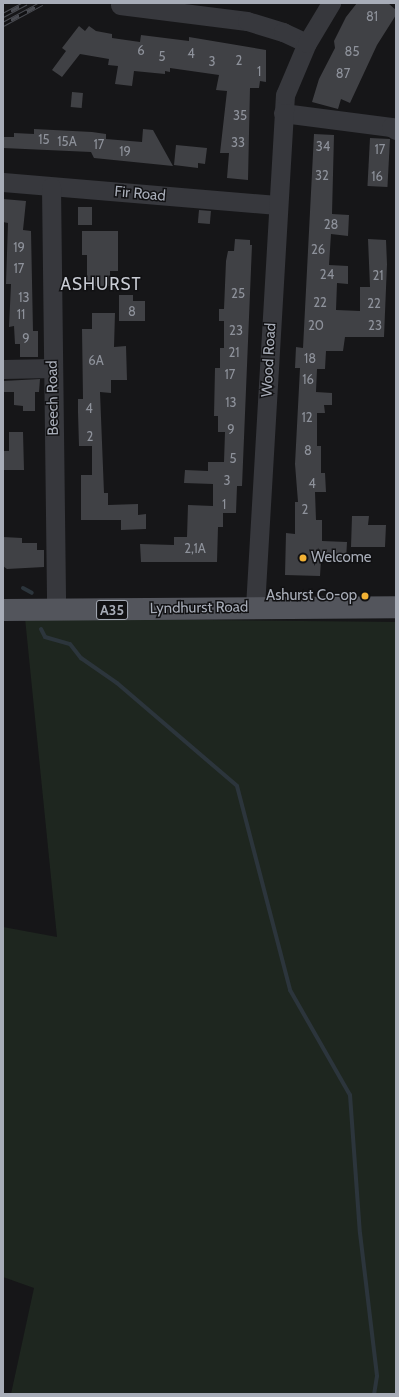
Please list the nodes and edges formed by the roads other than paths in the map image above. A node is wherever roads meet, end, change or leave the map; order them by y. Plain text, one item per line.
1 (331, 3) edge
2 (120, 5) dead end
3 (307, 43) junction
4 (283, 113) junction
5 (396, 130) edge
6 (3, 182) edge
7 (51, 187) junction
8 (277, 205) junction
9 (53, 368) junction
10 (3, 369) edge
11 (255, 607) junction
12 (396, 607) edge
13 (3, 610) edge
14 (56, 610) junction

1 - 3 street, Wood Road
2 - 3 street
3 - 4 street, Wood Road
4 - 5 street
4 - 8 street, Wood Road
6 - 7 street, Fir Road
7 - 8 street, Fir Road
7 - 9 street, Beech Road
8 - 11 street, Wood Road
9 - 10 street
9 - 14 street, Beech Road
11 - 12 main road, Lyndhurst Road / A35
11 - 14 main road, Lyndhurst Road / A35
13 - 14 main road, Lyndhurst Road / A35

